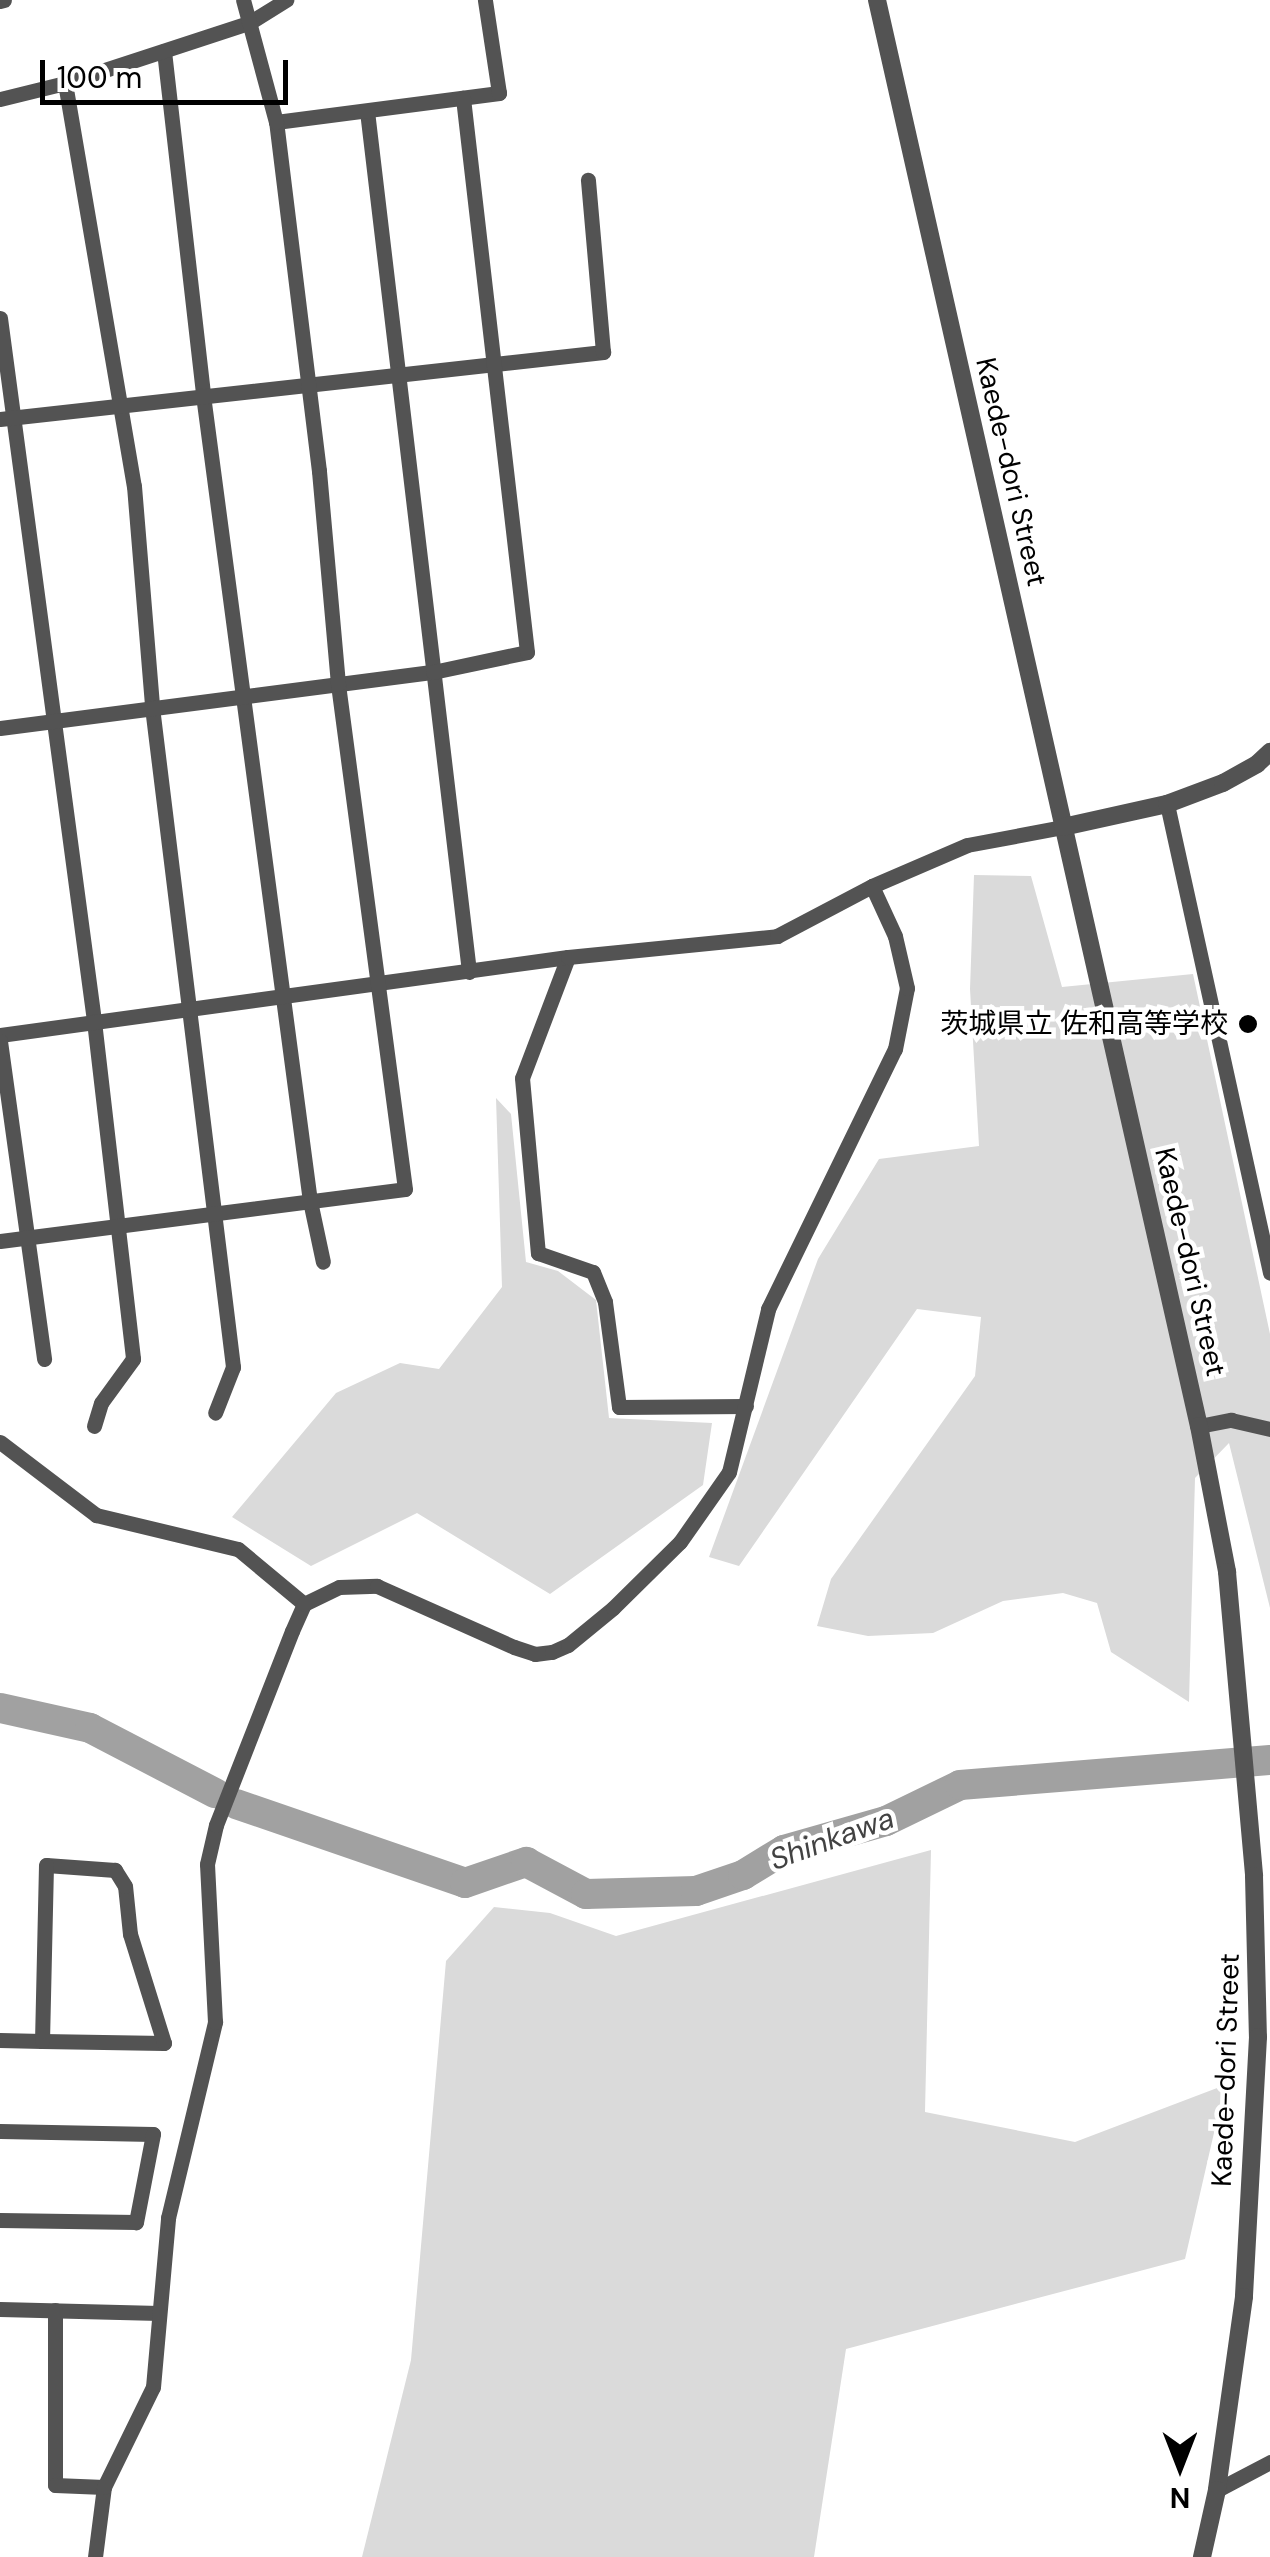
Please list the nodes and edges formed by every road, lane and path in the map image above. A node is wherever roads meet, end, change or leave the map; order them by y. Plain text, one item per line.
1 (242, 0) edge
2 (286, 0) edge
3 (485, 0) edge
4 (877, 0) edge
5 (249, 24) junction
6 (164, 51) junction
7 (65, 83) junction
8 (464, 98) junction
9 (0, 99) edge
10 (367, 111) junction
11 (276, 122) junction
12 (588, 180) dead end
13 (0, 318) edge
14 (497, 364) junction
15 (400, 375) junction
16 (309, 386) junction
17 (203, 394) junction
18 (123, 407) junction
19 (7, 418) edge
20 (433, 672) junction
21 (338, 684) junction
22 (244, 695) junction
23 (152, 707) junction
24 (54, 720) junction
25 (0, 728) edge
26 (1270, 752) edge
27 (1166, 804) junction
28 (1063, 827) junction
29 (872, 886) junction
30 (568, 957) junction
31 (468, 972) junction
32 (376, 982) junction
33 (282, 997) junction
34 (187, 1008) junction
35 (94, 1021) junction
36 (0, 1038) edge
37 (310, 1201) junction
38 (212, 1214) junction
39 (118, 1226) junction
40 (26, 1236) junction
41 (0, 1241) edge
42 (324, 1262) dead end
43 (1270, 1273) edge
44 (44, 1359) dead end
45 (746, 1406) junction
46 (214, 1413) dead end
47 (94, 1426) dead end
48 (1199, 1426) junction
49 (1270, 1429) edge
50 (0, 1442) edge
51 (304, 1604) junction
52 (0, 2040) edge
53 (42, 2041) junction
54 (0, 2131) edge
55 (0, 2220) edge
56 (0, 2309) edge
57 (55, 2310) junction
58 (159, 2312) junction
59 (1270, 2462) edge
60 (104, 2487) junction
61 (1216, 2490) junction
62 (95, 2557) edge
63 (1202, 2557) edge

1 - 5 street
2 - 5 street
3 - 8 street
4 - 28 street, Kaede-dori Street
5 - 6 street
5 - 11 street
6 - 7 street
6 - 17 street
7 - 9 street
7 - 18 street
8 - 10 street
8 - 14 street
10 - 11 street
10 - 15 street
11 - 16 street
12 - 14 street
13 - 19 street
14 - 15 street
14 - 20 street
15 - 16 street
15 - 20 street
16 - 17 street
16 - 21 street
17 - 18 street
17 - 22 street
18 - 19 street
18 - 23 street
19 - 24 street
20 - 21 street
20 - 31 street
21 - 22 street
21 - 32 street
22 - 23 street
22 - 33 street
23 - 24 street
23 - 34 street
24 - 25 street
24 - 35 street
26 - 27 street
27 - 28 street
27 - 43 street
28 - 29 street
28 - 48 street, Kaede-dori Street
29 - 30 street
29 - 45 street
30 - 31 street
30 - 45 street
31 - 32 street
32 - 33 street
32 - 37 street
33 - 34 street
33 - 37 street
34 - 35 street
34 - 38 street
35 - 36 street
35 - 39 street
36 - 40 street
37 - 38 street
37 - 42 street
38 - 39 street
38 - 46 street
39 - 40 street
39 - 47 street
40 - 41 street
40 - 44 street
45 - 51 street
48 - 49 street
48 - 61 street, Kaede-dori Street
50 - 51 street
51 - 58 street
52 - 53 street
53 - 53 street
54 - 55 street
56 - 57 street
57 - 58 street
57 - 60 street
58 - 60 street
59 - 61 street
60 - 62 street
61 - 63 street, Kaede-dori Street

